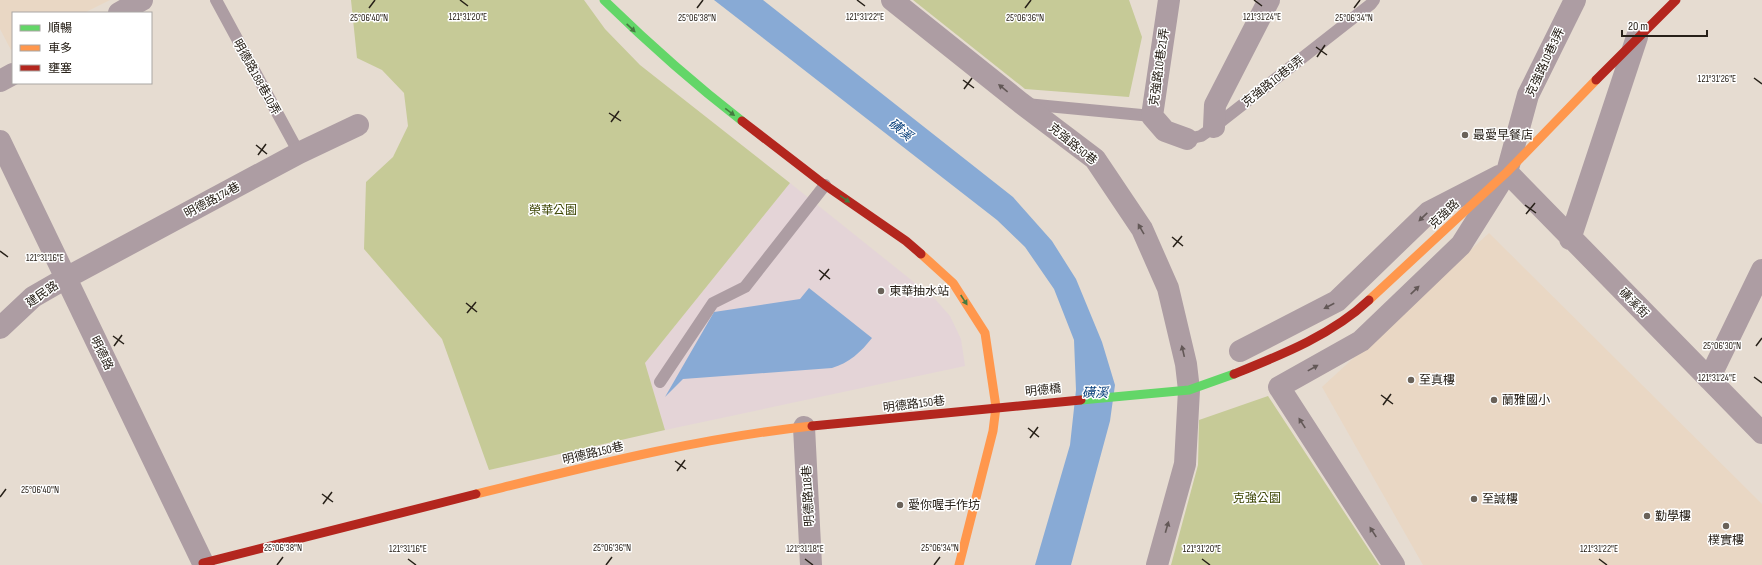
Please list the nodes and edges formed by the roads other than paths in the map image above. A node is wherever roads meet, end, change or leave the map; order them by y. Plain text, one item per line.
1 (142, 0) edge
2 (216, 0) edge
3 (604, 0) edge
4 (892, 0) edge
5 (1169, 0) edge
6 (1269, 0) edge
7 (1374, 0) edge
8 (1575, 0) edge
9 (1676, 0) edge
10 (121, 12) edge
11 (1637, 37) junction
12 (12, 75) edge
13 (0, 81) edge
14 (1021, 103) junction
15 (1152, 116) junction
16 (358, 125) dead end
17 (1214, 127) junction
18 (1187, 139) joint
19 (0, 141) edge
20 (299, 153) junction
21 (1507, 172) junction
22 (825, 185) junction
23 (1570, 239) junction
24 (1762, 270) edge
25 (66, 278) junction
26 (0, 328) edge
27 (1240, 351) dead end
28 (1709, 379) junction
29 (660, 382) dead end
30 (1189, 390) junction
31 (996, 407) junction
32 (804, 427) junction
33 (1762, 433) edge
34 (203, 564) edge
35 (811, 565) edge
36 (959, 565) edge
37 (1156, 565) edge
38 (1394, 565) edge

1 - 10 street
2 - 20 lane, 明德路188巷10弄
3 -> 22 street
14 -> 4 street, 克強路50巷
5 - 15 street, 克強路10巷21弄
6 - 17 street
7 - 17 lane, 克強路10巷9弄
8 - 21 street, 克強路10巷3弄
9 - 11 street, 克強路
11 - 21 street, 克強路
11 - 23 street
12 - 13 street
14 - 15 lane
30 -> 14 street, 克強路50巷
15 - 18 street, 克強路10巷21弄
16 - 20 street, 明德路174巷
17 - 18 lane, 克強路10巷9弄
19 - 25 street, 明德路
20 - 25 street, 明德路174巷
21 - 23 street, 磺溪街
21 -> 27 street
21 - 30 street, 克強路
38 -> 21 street, 克強路10巷3弄
22 - 29 lane
22 -> 31 street
23 - 28 street, 磺溪街
24 - 28 street
25 - 26 street, 建民路
25 - 34 street, 明德路
28 - 33 street, 磺溪街
30 - 31 street, 明德橋
37 -> 30 street, 克強路50巷
31 - 32 street, 明德路150巷
31 - 36 street
32 - 34 street, 明德路150巷
32 - 35 street, 明德路118巷

